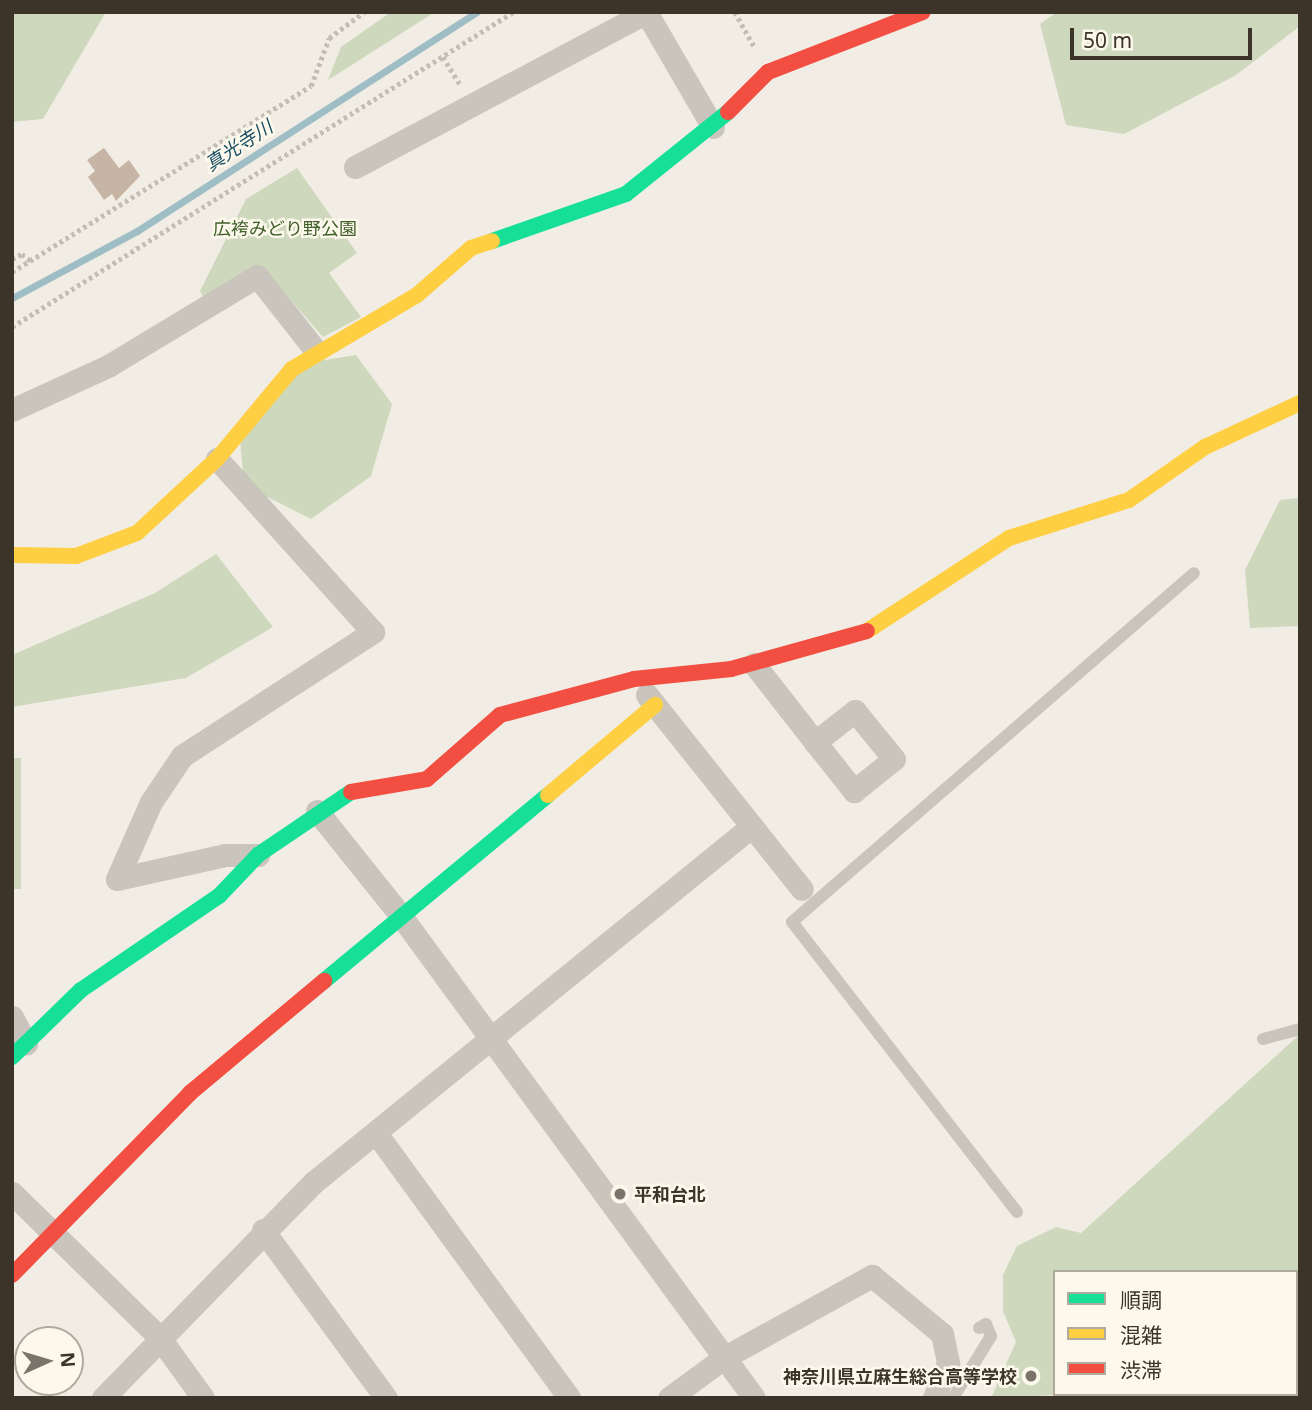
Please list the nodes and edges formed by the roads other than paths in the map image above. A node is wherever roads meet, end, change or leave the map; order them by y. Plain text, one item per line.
1 (923, 12) edge
2 (713, 127) junction
3 (355, 167) dead end
4 (316, 351) junction
5 (1300, 402) edge
6 (12, 410) edge
7 (218, 458) junction
8 (12, 555) edge
9 (1194, 573) dead end
10 (754, 664) junction
11 (634, 679) junction
12 (655, 705) junction
13 (815, 742) dead end
14 (317, 811) junction
15 (752, 826) junction
16 (258, 855) junction
17 (807, 895) junction
18 (401, 916) junction
19 (12, 1017) edge
20 (1300, 1029) edge
21 (492, 1039) junction
22 (1263, 1039) dead end
23 (19, 1050) edge
24 (376, 1133) junction
25 (12, 1193) edge
26 (1017, 1212) dead end
27 (262, 1230) junction
28 (54, 1232) junction
29 (12, 1275) edge
30 (979, 1328) dead end
31 (159, 1337) junction
32 (725, 1357) junction
33 (103, 1398) edge
34 (204, 1398) edge
35 (386, 1398) edge
36 (569, 1398) edge
37 (669, 1398) edge
38 (754, 1398) edge
39 (934, 1398) edge
40 (953, 1398) edge

1 - 2 street
2 - 3 street
2 - 4 street
4 - 6 street
4 - 7 street
5 - 10 street
7 - 8 street
7 - 16 street
9 - 17 lane
10 - 11 street
10 - 13 street
11 - 12 street
11 - 14 street
12 - 15 street
12 - 18 street
14 - 16 street
14 - 18 street
15 - 17 street
15 - 21 street
16 - 23 street
17 - 26 lane
18 - 21 street
18 - 28 street
19 - 23 street
20 - 22 lane
21 - 24 street
21 - 32 street
24 - 27 street
24 - 36 street
25 - 28 street
27 - 31 street
27 - 35 street
28 - 29 street
28 - 31 street
30 - 40 lane
31 - 33 street
31 - 34 street
32 - 37 street
32 - 38 street
32 - 39 street

